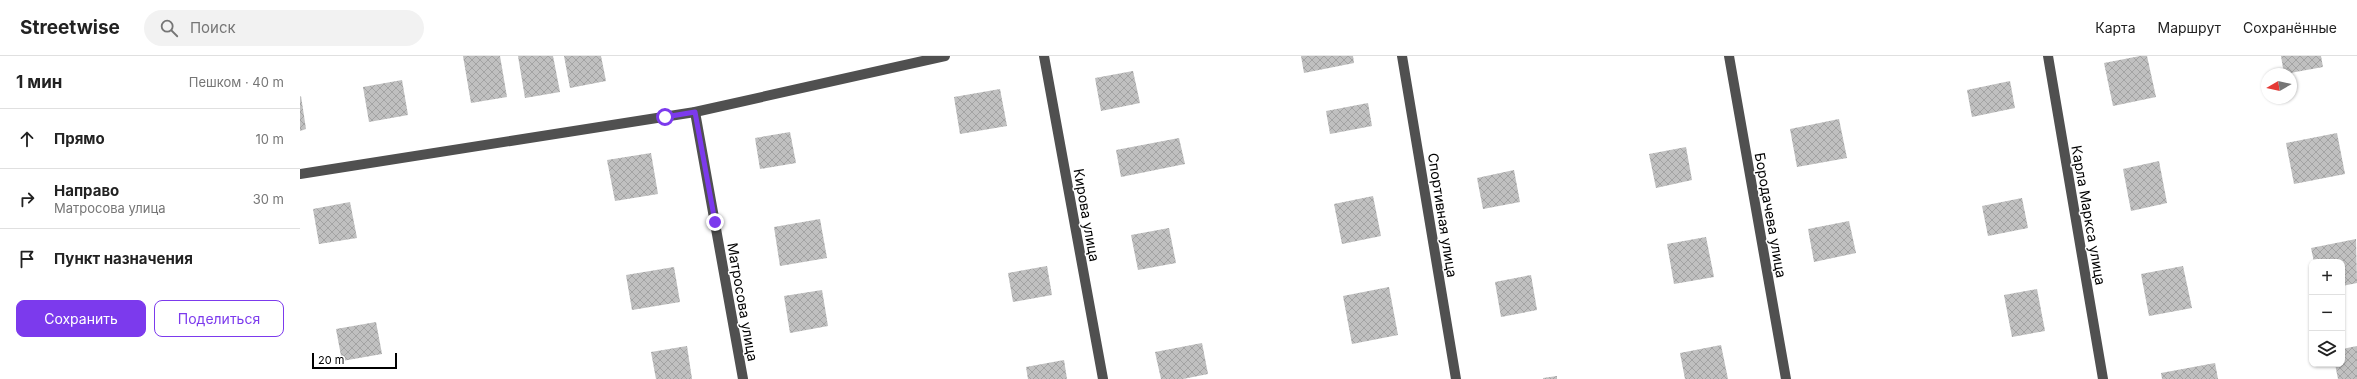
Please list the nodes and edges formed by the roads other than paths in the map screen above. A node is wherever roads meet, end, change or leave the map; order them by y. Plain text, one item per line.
1 (945, 56) edge
2 (1044, 56) edge
3 (1402, 56) edge
4 (1729, 56) edge
5 (2048, 56) edge
6 (695, 112) junction
7 (300, 174) edge
8 (743, 379) edge
9 (1103, 379) edge
10 (1456, 379) edge
11 (1786, 379) edge
12 (2103, 379) edge

1 - 6 street
2 - 9 street, Кирова улица
3 - 10 street, Спортивная улица
4 - 11 street, Бородачева улица
5 - 12 street, Карла Маркса улица
6 - 7 street
6 - 8 street, Матросова улица

